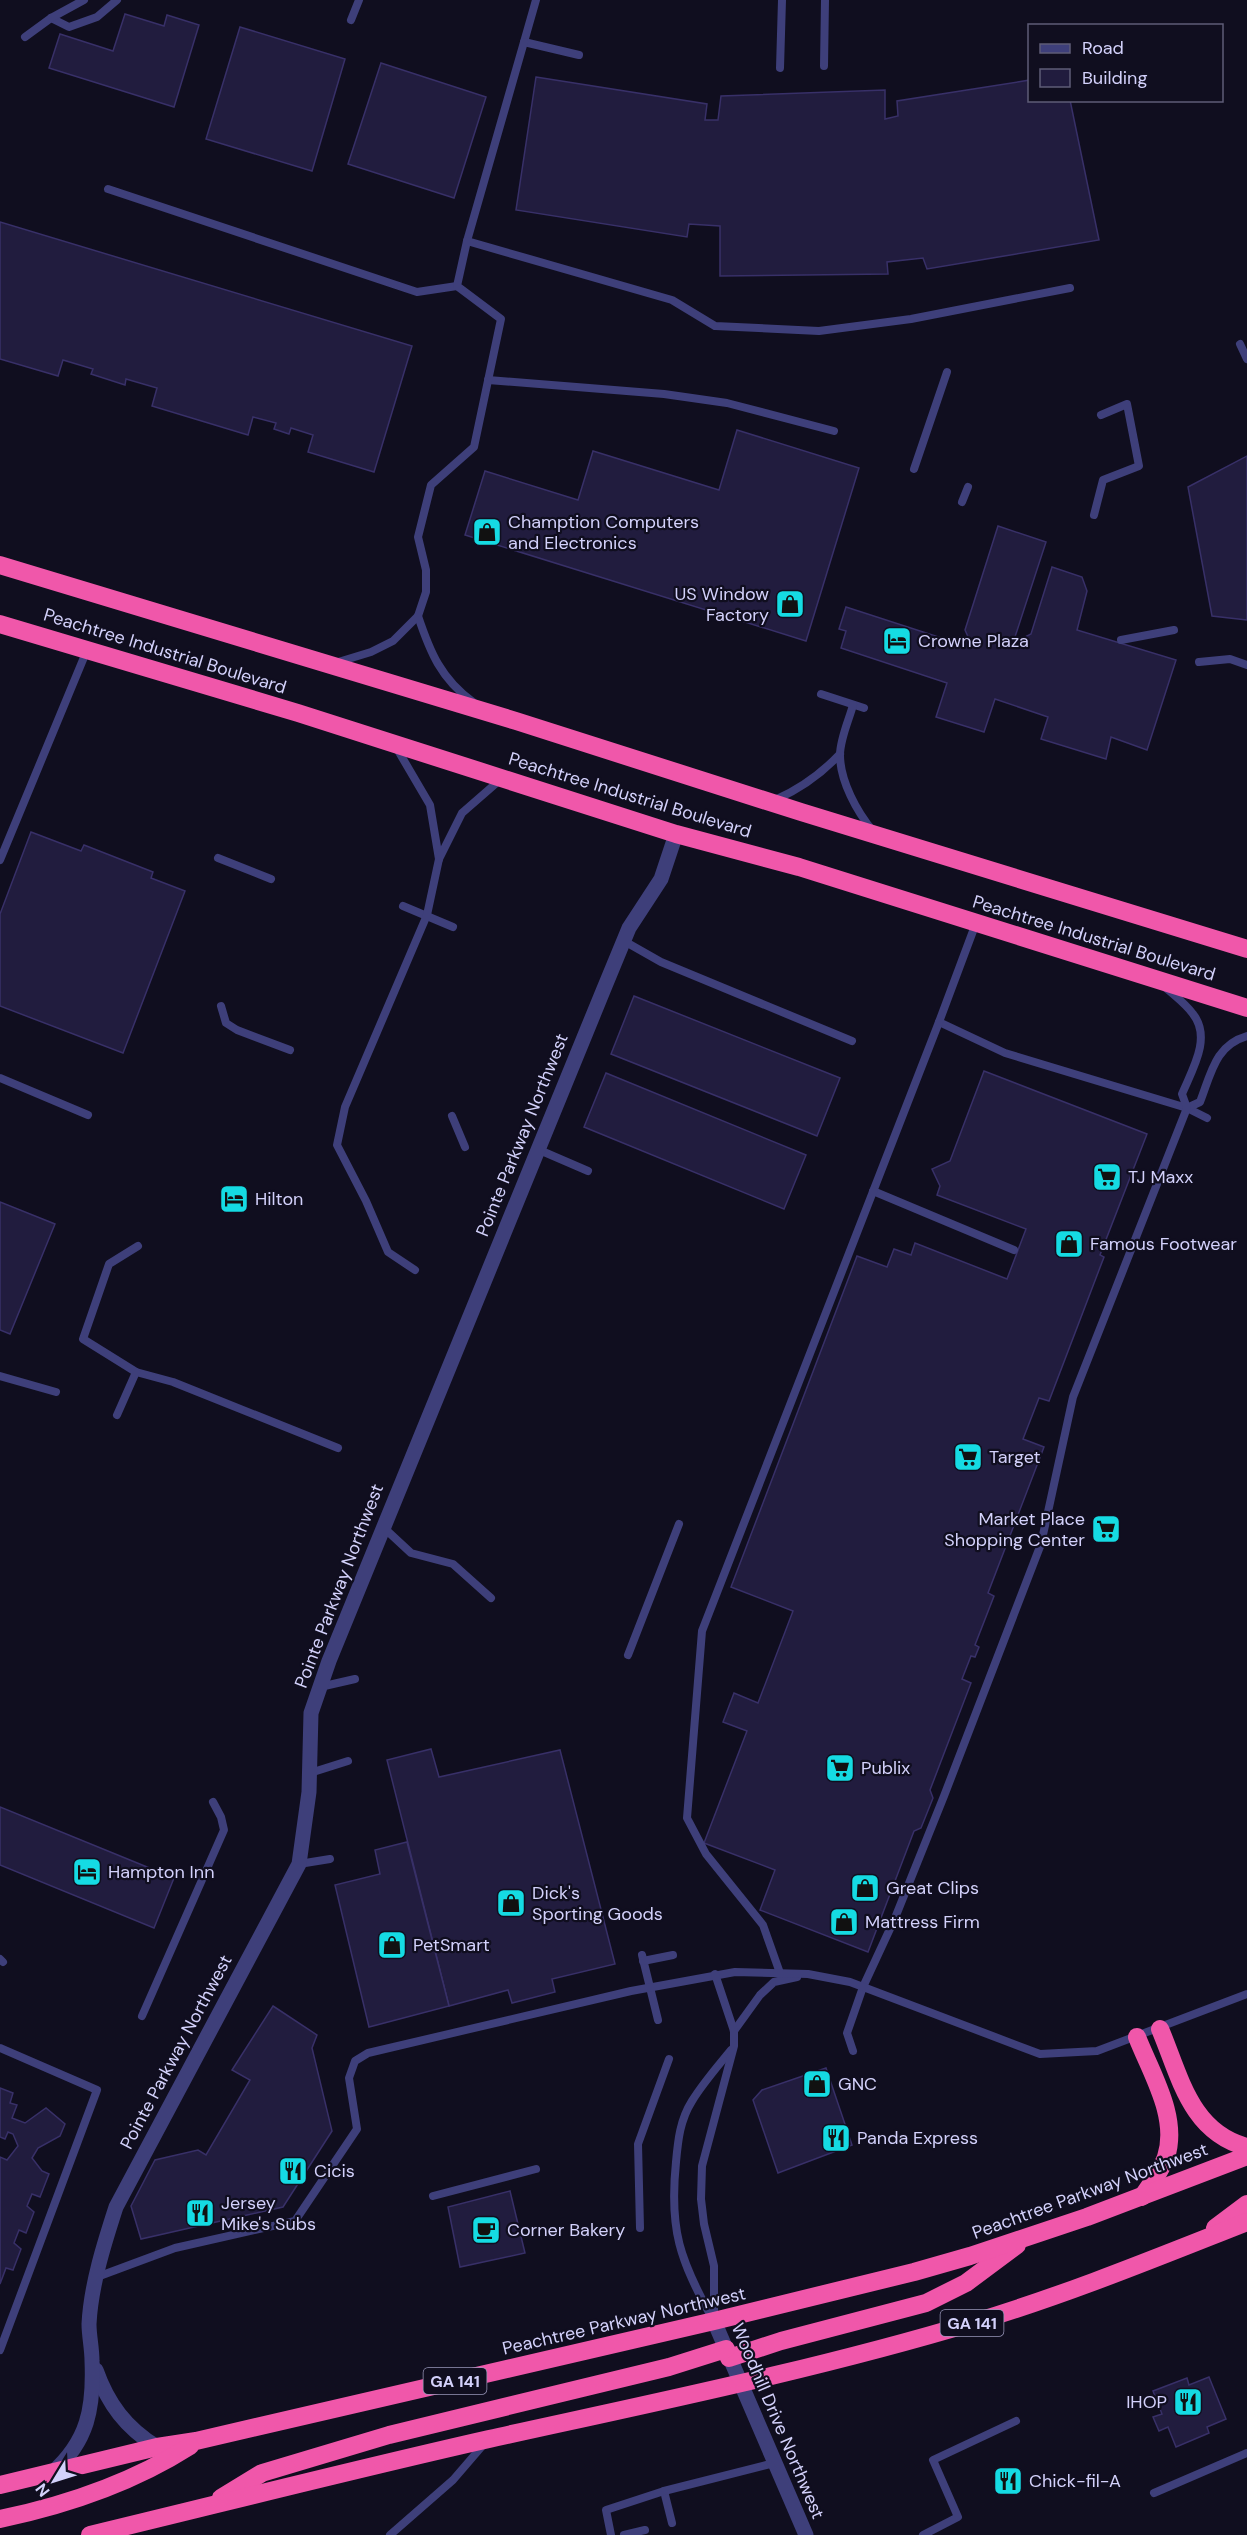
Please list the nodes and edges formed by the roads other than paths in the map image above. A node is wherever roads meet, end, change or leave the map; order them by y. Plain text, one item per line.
1 (84, 0) edge
2 (117, 0) edge
3 (358, 0) edge
4 (536, 0) edge
5 (782, 0) edge
6 (825, 0) edge
7 (51, 18) junction
8 (351, 20) dead end
9 (25, 37) dead end
10 (524, 42) junction
11 (579, 55) dead end
12 (824, 66) dead end
13 (780, 68) dead end
14 (108, 189) dead end
15 (467, 241) junction
16 (457, 286) junction
17 (1070, 288) dead end
18 (1240, 345) dead end
19 (1247, 359) edge
20 (947, 372) dead end
21 (488, 380) junction
22 (1101, 415) dead end
23 (834, 431) dead end
24 (914, 469) dead end
25 (968, 488) dead end
26 (962, 502) dead end
27 (1094, 515) dead end
28 (0, 565) edge
29 (418, 616) junction
30 (0, 624) edge
31 (1174, 630) dead end
32 (1121, 640) dead end
33 (87, 650) junction
34 (1199, 662) dead end
35 (329, 665) junction
36 (1247, 665) edge
37 (821, 694) dead end
38 (853, 705) junction
39 (864, 708) dead end
40 (485, 712) junction
41 (395, 744) junction
42 (840, 754) junction
43 (501, 779) junction
44 (771, 802) junction
45 (676, 834) junction
46 (875, 834) junction
47 (218, 858) dead end
48 (439, 859) junction
49 (0, 860) edge
50 (271, 879) dead end
51 (403, 906) dead end
52 (427, 915) junction
53 (976, 922) junction
54 (453, 927) dead end
55 (624, 941) junction
56 (1247, 949) edge
57 (1157, 979) junction
58 (221, 1006) dead end
59 (1247, 1008) edge
60 (939, 1022) junction
61 (1247, 1036) edge
62 (852, 1041) dead end
63 (290, 1050) dead end
64 (0, 1078) edge
65 (1187, 1108) junction
66 (88, 1115) dead end
67 (452, 1116) dead end
68 (1207, 1118) dead end
69 (465, 1148) dead end
70 (537, 1149) junction
71 (588, 1171) dead end
72 (873, 1191) junction
73 (138, 1246) dead end
74 (1014, 1250) dead end
75 (415, 1270) dead end
76 (136, 1372) junction
77 (0, 1376) edge
78 (56, 1392) dead end
79 (117, 1415) dead end
80 (338, 1448) dead end
81 (679, 1524) dead end
82 (382, 1527) junction
83 (491, 1598) dead end
84 (628, 1655) dead end
85 (355, 1679) dead end
86 (320, 1687) junction
87 (348, 1761) dead end
88 (310, 1773) junction
89 (213, 1802) dead end
90 (330, 1859) dead end
91 (299, 1864) junction
92 (673, 1955) dead end
93 (780, 1973) junction
94 (715, 1974) junction
95 (808, 1974) junction
96 (648, 1987) junction
97 (863, 1987) junction
98 (1247, 1994) edge
99 (142, 2016) dead end
100 (658, 2020) dead end
101 (1160, 2029) junction
102 (734, 2031) junction
103 (1137, 2037) junction
104 (734, 2046) junction
105 (0, 2048) edge
106 (853, 2050) dead end
107 (669, 2059) dead end
108 (1247, 2147) edge
109 (1247, 2156) edge
110 (536, 2169) dead end
111 (433, 2196) dead end
112 (1142, 2197) junction
113 (1247, 2204) edge
114 (1247, 2222) edge
115 (640, 2228) dead end
116 (1025, 2238) junction
117 (1197, 2242) junction
118 (97, 2277) junction
119 (714, 2322) junction
120 (0, 2350) edge
121 (728, 2353) junction
122 (92, 2359) junction
123 (741, 2384) junction
124 (1016, 2421) dead end
125 (488, 2440) junction
126 (196, 2441) junction
127 (157, 2447) junction
128 (1247, 2452) edge
129 (774, 2463) junction
130 (51, 2473) junction
131 (0, 2485) edge
132 (664, 2491) junction
133 (1154, 2493) dead end
134 (204, 2508) junction
135 (0, 2519) edge
136 (672, 2523) dead end
137 (645, 2530) dead end
138 (90, 2535) edge
139 (390, 2535) edge
140 (611, 2535) edge
141 (624, 2535) edge
142 (806, 2535) edge
143 (923, 2535) edge

1 - 7 lane
2 - 7 lane
3 - 8 lane
4 - 10 lane
5 - 13 lane
6 - 12 lane
7 - 9 lane
10 - 11 lane
10 - 15 lane
14 - 16 lane
15 - 16 lane
15 - 17 lane
16 - 21 lane
18 - 19 lane
20 - 24 lane
21 - 23 lane
21 - 29 lane
22 - 27 lane
25 - 26 lane
28 - 35 highway, Peachtree Industrial Boulevard
29 - 35 lane
29 - 40 lane
30 - 33 highway, Peachtree Industrial Boulevard
31 - 32 lane
33 - 41 highway, Peachtree Industrial Boulevard
33 - 49 lane
34 - 36 lane
35 - 40 highway, Peachtree Industrial Boulevard
37 - 38 lane
38 - 39 lane
38 - 42 lane
40 - 44 highway, Peachtree Industrial Boulevard
41 - 43 highway, Peachtree Industrial Boulevard
41 - 48 lane
42 - 44 lane
42 - 46 lane
43 - 45 highway, Peachtree Industrial Boulevard
43 - 48 lane
44 - 46 highway, Peachtree Industrial Boulevard
45 - 53 highway, Peachtree Industrial Boulevard
45 - 55 street, Pointe Parkway Northwest
46 - 56 highway, Peachtree Industrial Boulevard
47 - 50 lane
48 - 52 lane
51 - 52 lane
52 - 54 lane
52 - 75 lane
53 - 57 highway, Peachtree Industrial Boulevard
53 - 60 lane
55 - 62 lane
55 - 70 street, Pointe Parkway Northwest
57 - 59 highway, Peachtree Industrial Boulevard
57 - 65 lane
58 - 63 lane
60 - 65 lane
60 - 72 lane
61 - 65 lane
64 - 66 lane
65 - 68 lane
65 - 97 lane
67 - 69 lane
70 - 71 lane
70 - 82 street, Pointe Parkway Northwest
72 - 74 lane
72 - 93 lane
73 - 76 lane
76 - 79 lane
76 - 80 lane
77 - 78 lane
81 - 84 lane
82 - 83 lane
82 - 86 street, Pointe Parkway Northwest
85 - 86 lane
86 - 88 street, Pointe Parkway Northwest
87 - 88 lane
88 - 91 street, Pointe Parkway Northwest
89 - 99 lane
90 - 91 lane
91 - 118 street, Pointe Parkway Northwest
92 - 96 lane
93 - 94 lane
93 - 95 lane
94 - 96 lane
94 - 102 lane
95 - 97 lane
95 - 102 lane
96 - 100 lane
96 - 118 lane
97 - 103 lane
97 - 106 lane
98 - 101 lane
101 - 103 lane
101 - 108 highway
102 - 104 lane
103 - 112 highway
104 - 119 lane
104 - 119 lane
105 - 120 lane
107 - 115 lane
109 - 112 highway, Peachtree Parkway Northwest / GA 141
110 - 111 lane
112 - 116 highway, Peachtree Parkway Northwest / GA 141
113 - 117 highway
114 - 117 highway, GA 141
116 - 119 highway, Peachtree Parkway Northwest / GA 141
116 - 121 highway
117 - 123 highway, GA 141
118 - 122 street, Pointe Parkway Northwest
119 - 121 street, Woodhill Drive Northwest
119 - 126 highway, Peachtree Parkway Northwest / GA 141
121 - 123 street, Woodhill Drive Northwest
121 - 134 highway
122 - 127 street, Pointe Parkway Northwest
122 - 130 street, Pointe Parkway Northwest
123 - 125 highway, GA 141
123 - 129 street, Woodhill Drive Northwest
124 - 143 lane
125 - 134 highway, GA 141
125 - 139 lane
126 - 127 highway, Peachtree Parkway Northwest / GA 141
126 - 135 highway
127 - 130 highway, Peachtree Parkway Northwest / GA 141
128 - 133 lane
129 - 132 lane
129 - 142 street, Woodhill Drive Northwest
130 - 131 highway, Peachtree Parkway Northwest / GA 141
132 - 136 lane
132 - 140 lane
134 - 138 highway, GA 141
137 - 141 lane

